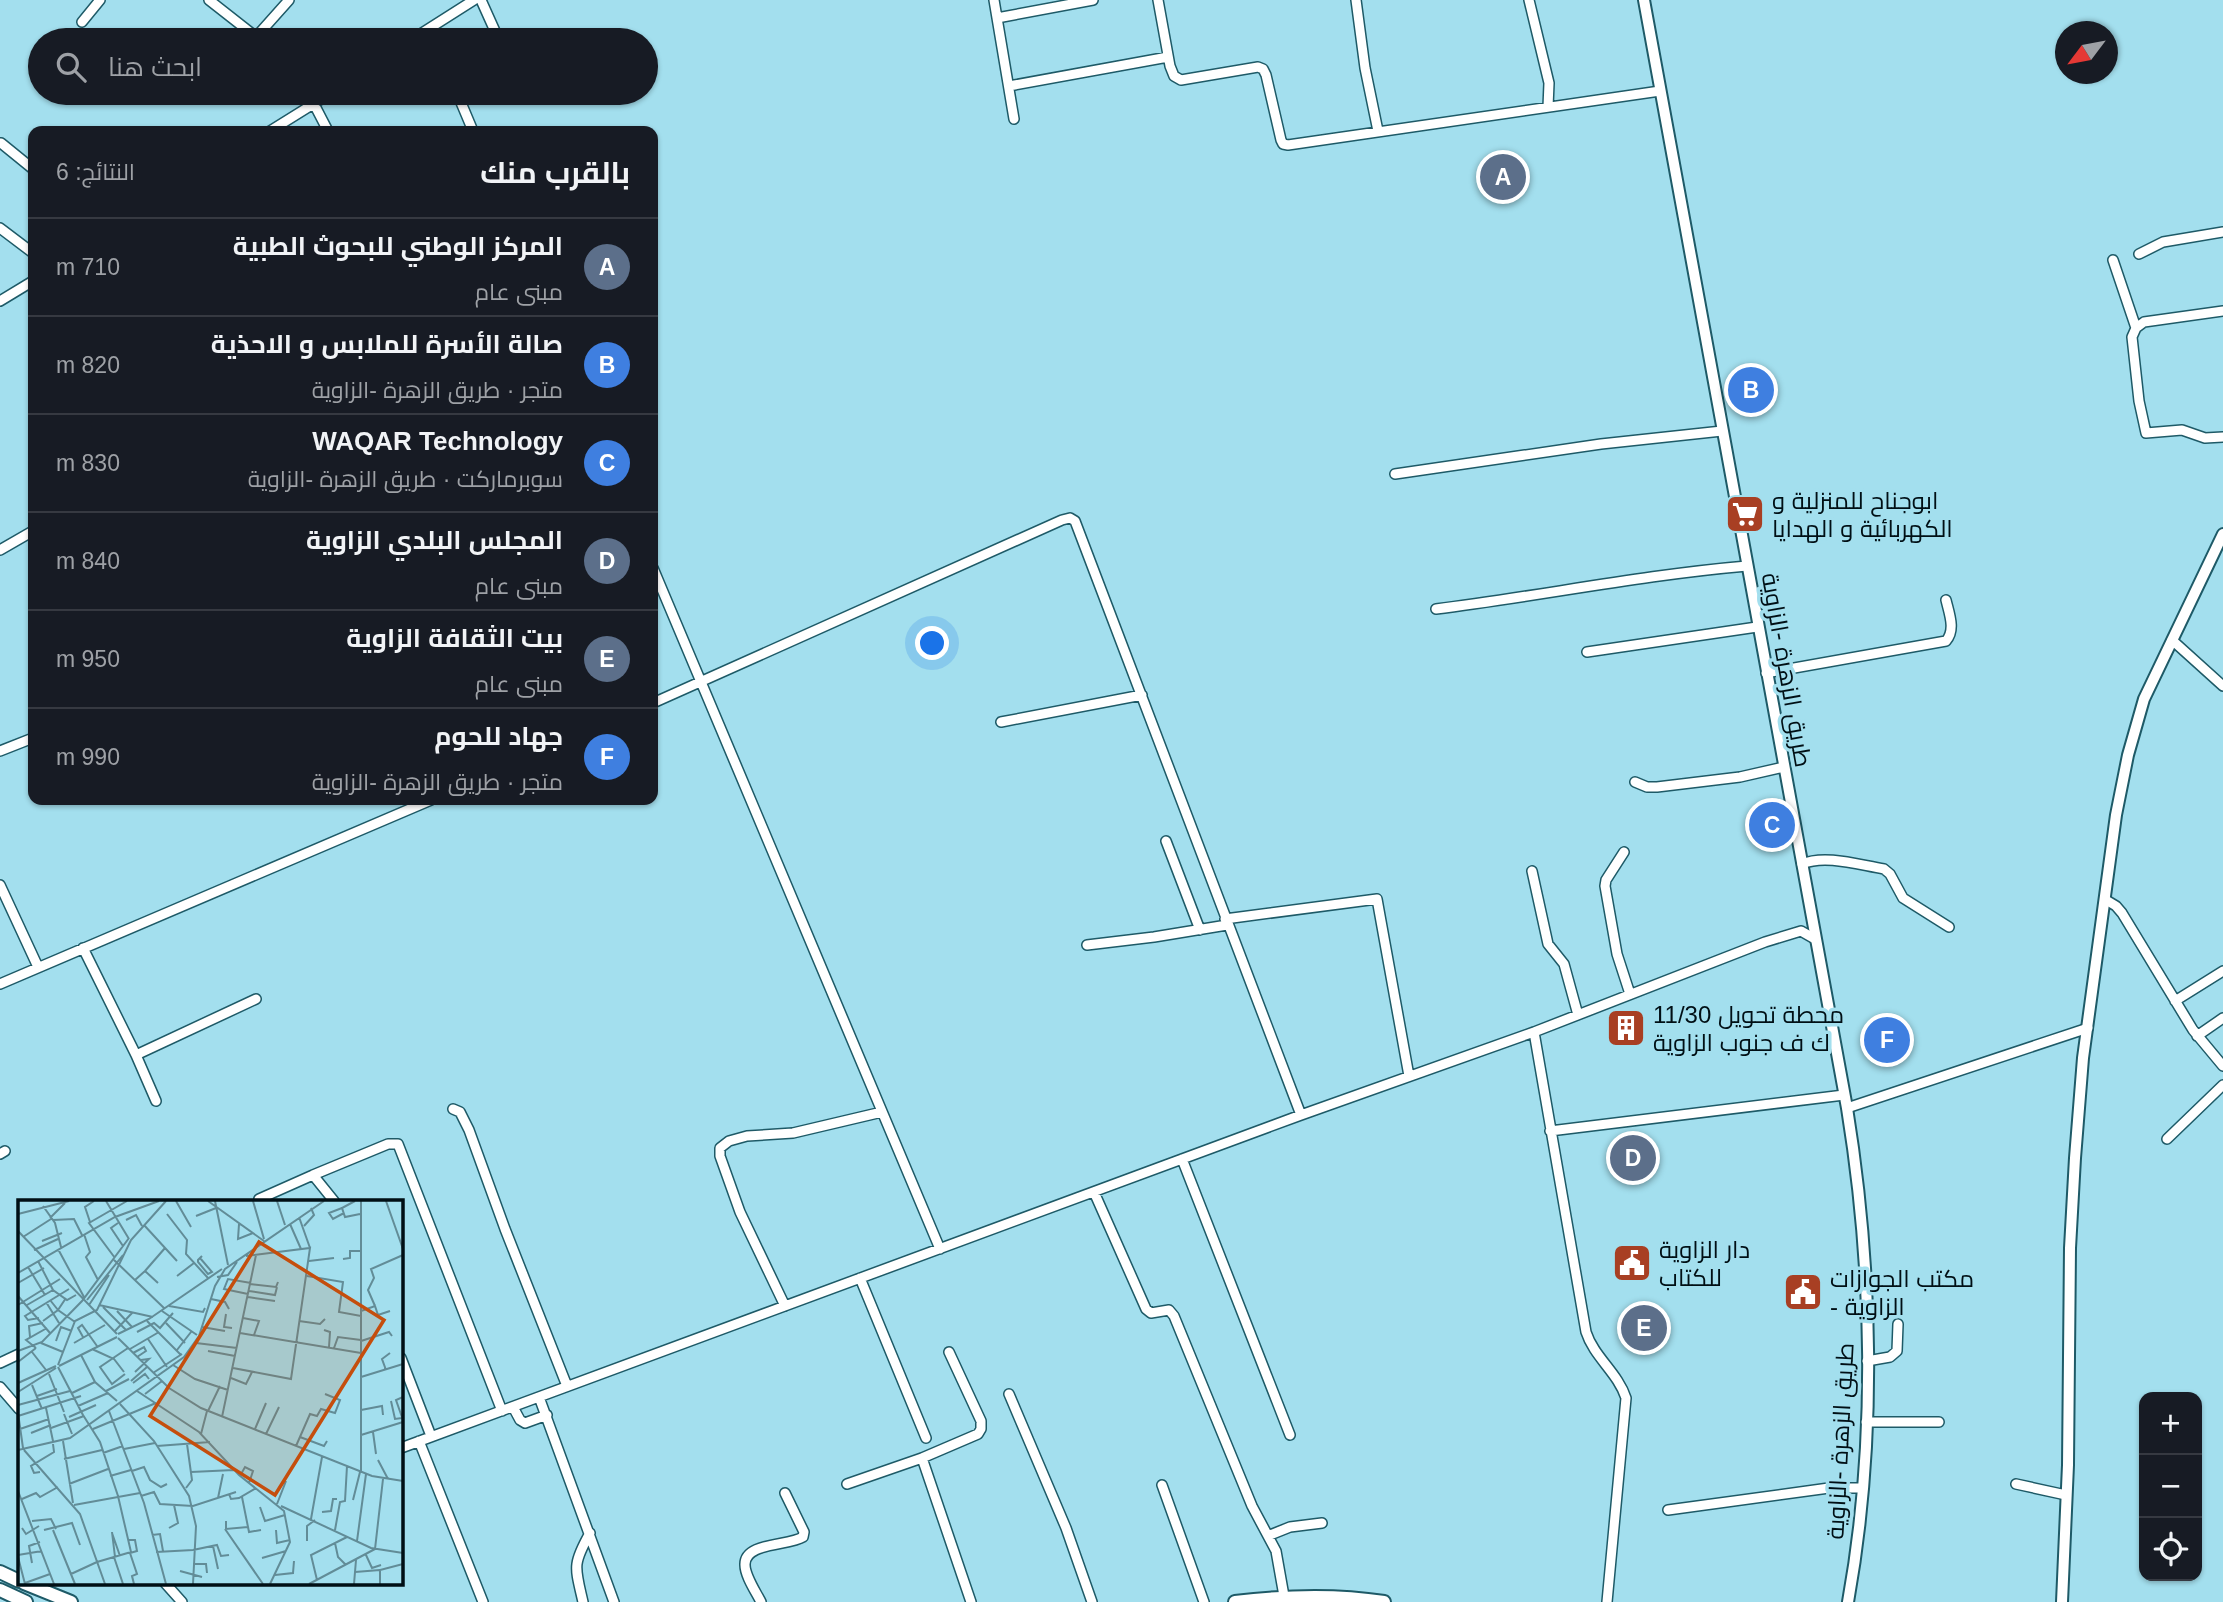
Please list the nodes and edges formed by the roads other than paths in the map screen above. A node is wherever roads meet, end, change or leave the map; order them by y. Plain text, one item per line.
1 (100, 0) edge
2 (289, 0) edge
3 (474, 0) edge
4 (481, 0) edge
5 (994, 0) edge
6 (1093, 0) edge
7 (1158, 0) edge
8 (1356, 0) edge
9 (1529, 0) edge
10 (1644, 0) edge
11 (212, 1) edge
12 (997, 18) junction
13 (82, 22) dead end
14 (245, 28) edge
15 (267, 28) edge
16 (430, 28) edge
17 (494, 28) edge
18 (1168, 57) junction
19 (1009, 86) junction
20 (1660, 91) junction
21 (312, 105) edge
22 (315, 105) edge
23 (462, 105) edge
24 (1548, 107) junction
25 (1014, 119) dead end
26 (278, 126) edge
27 (325, 126) edge
28 (471, 126) edge
29 (1378, 131) junction
30 (1, 143) edge
31 (28, 165) edge
32 (0, 228) edge
33 (2223, 232) edge
34 (28, 249) edge
35 (2139, 254) dead end
36 (2113, 260) dead end
37 (28, 284) edge
38 (0, 301) edge
39 (2223, 311) edge
40 (2136, 328) junction
41 (1722, 431) junction
42 (2223, 437) edge
43 (1395, 474) dead end
44 (28, 534) edge
45 (2223, 534) edge
46 (0, 550) edge
47 (1747, 566) junction
48 (658, 580) edge
49 (1947, 600) dead end
50 (1436, 609) dead end
51 (1757, 627) junction
52 (2172, 640) junction
53 (1587, 652) dead end
54 (1766, 673) junction
55 (700, 682) junction
56 (2223, 687) edge
57 (1142, 695) junction
58 (658, 701) edge
59 (1001, 722) dead end
60 (28, 740) edge
61 (0, 751) edge
62 (1784, 767) junction
63 (1635, 782) dead end
64 (410, 805) edge
65 (1167, 841) dead end
66 (1624, 852) dead end
67 (1802, 864) junction
68 (1532, 871) dead end
69 (0, 885) edge
70 (2106, 900) junction
71 (1226, 922) junction
72 (1949, 927) dead end
73 (1200, 930) junction
74 (1815, 939) junction
75 (1087, 945) dead end
76 (83, 948) junction
77 (38, 967) junction
78 (2223, 971) edge
79 (0, 984) edge
80 (1630, 994) junction
81 (256, 999) dead end
82 (2175, 1000) junction
83 (1578, 1015) junction
84 (2223, 1018) edge
85 (2088, 1028) junction
86 (1534, 1032) junction
87 (2197, 1036) junction
88 (136, 1055) junction
89 (2223, 1066) edge
90 (1409, 1076) junction
91 (2223, 1085) edge
92 (1844, 1095) junction
93 (156, 1101) dead end
94 (1847, 1108) junction
95 (453, 1109) dead end
96 (882, 1112) junction
97 (1301, 1115) junction
98 (1550, 1131) junction
99 (2167, 1139) dead end
100 (1182, 1159) junction
101 (313, 1175) junction
102 (1094, 1192) junction
103 (259, 1199) dead end
104 (333, 1200) edge
105 (940, 1249) junction
106 (860, 1278) junction
107 (785, 1306) junction
108 (1898, 1324) dead end
109 (949, 1352) dead end
110 (18, 1354) edge
111 (402, 1361) edge
112 (1867, 1361) junction
113 (0, 1363) edge
114 (0, 1387) edge
115 (568, 1387) junction
116 (1009, 1394) dead end
117 (539, 1397) junction
118 (513, 1407) junction
119 (18, 1408) edge
120 (502, 1411) junction
121 (547, 1415) junction
122 (1866, 1422) junction
123 (1939, 1422) dead end
124 (1290, 1436) dead end
125 (431, 1437) junction
126 (926, 1438) dead end
127 (419, 1441) junction
128 (402, 1448) edge
129 (922, 1458) junction
130 (846, 1483) dead end
131 (2016, 1484) dead end
132 (1162, 1485) dead end
133 (1863, 1488) junction
134 (785, 1493) dead end
135 (2066, 1495) junction
136 (1668, 1510) dead end
137 (1322, 1523) dead end
138 (590, 1533) junction
139 (1270, 1535) junction
140 (0, 1572) edge
141 (18, 1580) edge
142 (27, 1584) edge
143 (166, 1584) edge
144 (0, 1590) edge
145 (1284, 1596) junction
146 (0, 1598) edge
147 (22, 1600) edge
148 (71, 1602) edge
149 (182, 1602) edge
150 (483, 1602) edge
151 (583, 1602) edge
152 (614, 1602) edge
153 (761, 1602) edge
154 (971, 1602) edge
155 (1092, 1602) edge
156 (1204, 1602) edge
157 (1235, 1602) edge
158 (1384, 1602) edge
159 (1607, 1602) edge
160 (1848, 1602) edge
161 (2062, 1602) edge

1 - 13 street
2 - 15 street
3 - 16 street
4 - 17 street
5 - 12 street
6 - 12 street
7 - 18 street
8 - 29 street
9 - 24 street
10 - 20 main road, طريق الزهرة -الزاوية
11 - 14 street
12 - 19 street
18 - 19 street
18 - 29 street
19 - 25 street
20 - 24 street
20 - 41 main road, طريق الزهرة -الزاوية
21 - 26 street
22 - 27 street
23 - 28 street
24 - 29 street
30 - 31 street
32 - 34 street
33 - 35 street
36 - 40 street
37 - 38 street
39 - 40 street
40 - 42 street
41 - 43 street
41 - 47 main road, طريق الزهرة -الزاوية
44 - 46 street
45 - 52 main road
47 - 50 street
47 - 51 main road, طريق الزهرة -الزاوية
48 - 55 street
49 - 54 street
51 - 53 street
51 - 54 main road, طريق الزهرة -الزاوية
52 - 56 street
52 - 70 main road
54 - 62 main road, طريق الزهرة -الزاوية
55 - 57 street
55 - 58 street
55 - 96 street
57 - 59 street
57 - 71 street
60 - 61 street
62 - 63 street
62 - 67 main road, طريق الزهرة -الزاوية
64 - 76 street
65 - 73 street
66 - 80 street
67 - 72 street
67 - 74 main road, طريق الزهرة -الزاوية
68 - 83 street
69 - 77 street
70 - 82 street
70 - 85 main road
71 - 73 street
71 - 90 street
71 - 97 street
73 - 75 street
74 - 80 street
74 - 92 main road, طريق الزهرة -الزاوية
76 - 77 street
76 - 88 street
77 - 79 street
78 - 82 street
80 - 83 street
81 - 88 street
82 - 87 street
83 - 86 street
84 - 87 street
85 - 94 street
85 - 135 main road
86 - 90 street
86 - 98 street
87 - 89 street
88 - 93 street
90 - 97 street
91 - 99 street
92 - 94 main road, طريق الزهرة -الزاوية
92 - 98 street
94 - 112 main road, طريق الزهرة -الزاوية
95 - 115 street
96 - 105 street
96 - 107 street
97 - 100 street
98 - 159 street
100 - 102 street
100 - 124 street
101 - 103 street
101 - 104 street
101 - 120 street
102 - 105 street
102 - 139 street
105 - 106 street
106 - 107 street
106 - 126 street
107 - 115 street
108 - 112 street
109 - 129 street
110 - 113 street
111 - 125 street
112 - 122 main road, طريق الزهرة -الزاوية
114 - 119 street
115 - 117 street
116 - 155 street
117 - 118 street
117 - 121 street
118 - 120 street
118 - 121 street
120 - 125 street
121 - 138 street
122 - 123 street
122 - 133 main road, طريق الزهرة -الزاوية
125 - 127 street
127 - 128 street
127 - 150 street
129 - 130 street
129 - 154 street
131 - 135 street
132 - 156 street
133 - 136 street
133 - 160 main road, طريق الزهرة -الزاوية
134 - 153 street
135 - 161 main road
137 - 139 street
138 - 151 street
138 - 152 street
139 - 145 street
140 - 141 highway
142 - 148 highway
143 - 149 street
144 - 147 highway
145 - 157 highway
145 - 158 highway
146 - 147 highway

